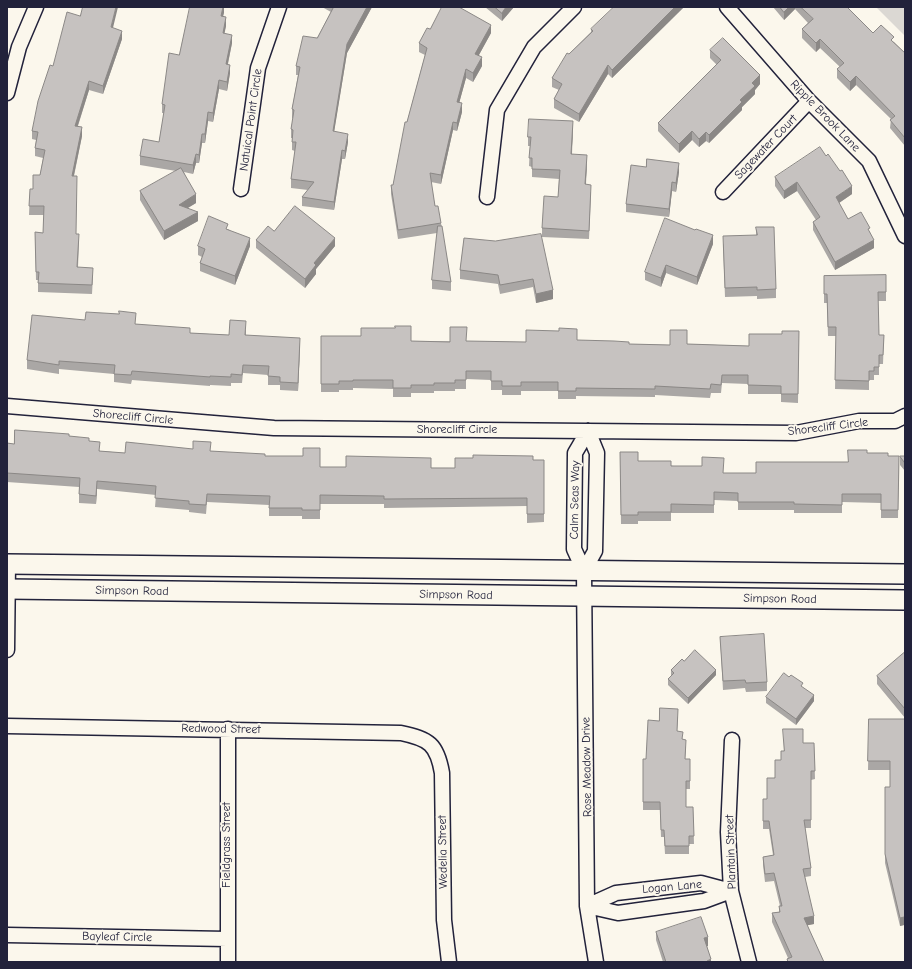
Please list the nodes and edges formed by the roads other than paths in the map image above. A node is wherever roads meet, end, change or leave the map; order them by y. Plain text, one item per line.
1 (36, 7) edge
2 (279, 7) edge
3 (574, 7) edge
4 (727, 7) edge
5 (7, 93) edge
6 (810, 102) junction
7 (241, 189) dead end
8 (723, 192) dead end
9 (486, 197) dead end
10 (905, 236) edge
11 (7, 406) edge
12 (905, 416) edge
13 (588, 431) junction
14 (8, 564) edge
15 (584, 571) junction
16 (905, 574) edge
17 (8, 589) edge
18 (584, 596) junction
19 (905, 600) edge
20 (7, 650) edge
21 (7, 726) edge
22 (228, 729) junction
23 (732, 740) dead end
24 (432, 744) joint
25 (731, 891) junction
26 (587, 906) junction
27 (7, 935) edge
28 (227, 939) junction
29 (228, 962) edge
30 (449, 962) edge
31 (596, 962) edge
32 (749, 962) edge

1 - 5 street
2 - 7 street, Natuical Point Circle
3 - 9 street
4 - 6 street, Ripple Brook Lane
6 - 8 street, Sagewater Court
6 - 10 street, Ripple Brook Lane
11 - 13 street, Shorecliff Circle
12 - 13 street, Shorecliff Circle
13 - 15 street, Calm Seas Way
13 - 15 street, Calm Seas Way
14 - 15 main road
14 - 17 street
15 - 16 main road
15 - 18 street, Rose Meadow Drive
17 - 18 main road, Simpson Road
17 - 20 street
18 - 19 main road, Simpson Road
18 - 26 street, Rose Meadow Drive
21 - 22 street, Redwood Street
22 - 24 street, Redwood Street
22 - 28 street, Fieldgrass Street
23 - 25 street, Plantain Street
24 - 30 street, Wedelia Street
25 - 26 street, Logan Lane
25 - 26 street, Logan Lane
25 - 32 street, Plantain Street
26 - 31 street, Rose Meadow Drive
27 - 28 street, Bayleaf Circle
28 - 29 street, Fieldgrass Street

